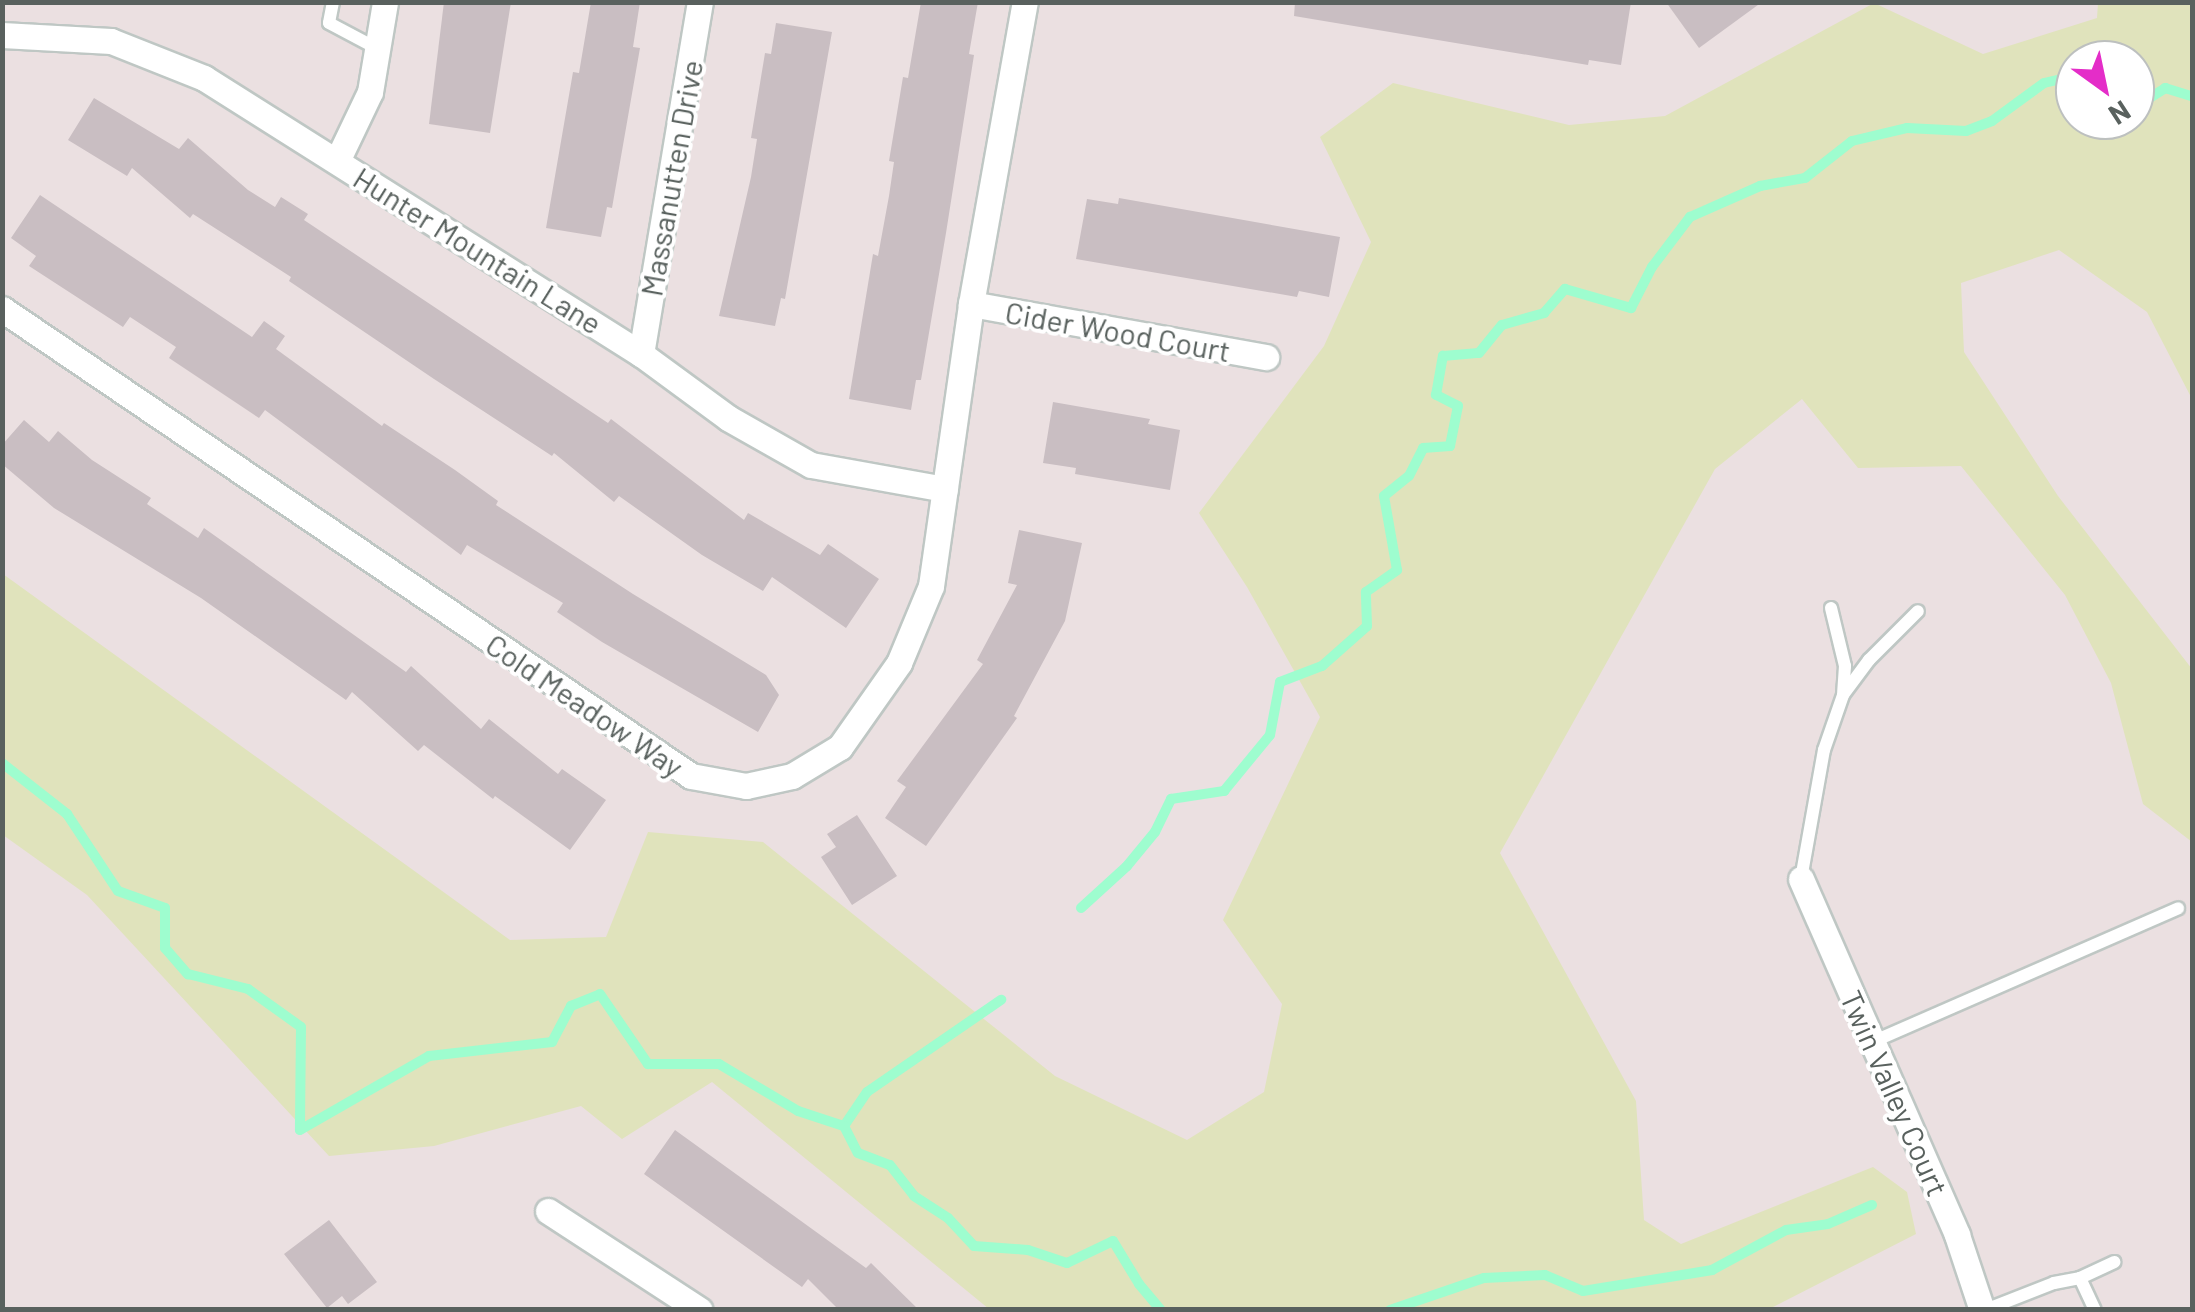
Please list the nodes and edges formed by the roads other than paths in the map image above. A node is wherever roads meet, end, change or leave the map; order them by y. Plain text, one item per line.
1 (332, 2) edge
2 (385, 2) edge
3 (700, 2) edge
4 (1025, 2) edge
5 (2, 35) edge
6 (378, 49) junction
7 (336, 161) junction
8 (971, 304) junction
9 (2, 309) edge
10 (641, 354) junction
11 (1266, 357) dead end
12 (945, 489) junction
13 (1831, 608) dead end
14 (1918, 611) dead end
15 (1843, 695) junction
16 (1801, 878) joint
17 (2178, 908) dead end
18 (1872, 1042) junction
19 (548, 1211) dead end
20 (2114, 1262) dead end
21 (2080, 1278) junction
22 (700, 1310) edge
23 (1984, 1310) edge
24 (2094, 1310) edge

1 - 6 lane
2 - 6 street
3 - 10 street, Massanutten Drive
4 - 8 street, Cold Meadow Way
5 - 7 street, Hunter Mountain Lane
6 - 7 street
7 - 10 street, Hunter Mountain Lane
8 - 11 street, Cider Wood Court
8 - 12 street, Cold Meadow Way
9 - 12 street, Cold Meadow Way
10 - 12 street, Hunter Mountain Lane
13 - 15 lane
14 - 15 lane
15 - 16 lane
16 - 18 street, Twin Valley Court
17 - 18 lane
18 - 23 street, Twin Valley Court
19 - 22 street
20 - 21 lane
21 - 23 lane
21 - 24 lane

